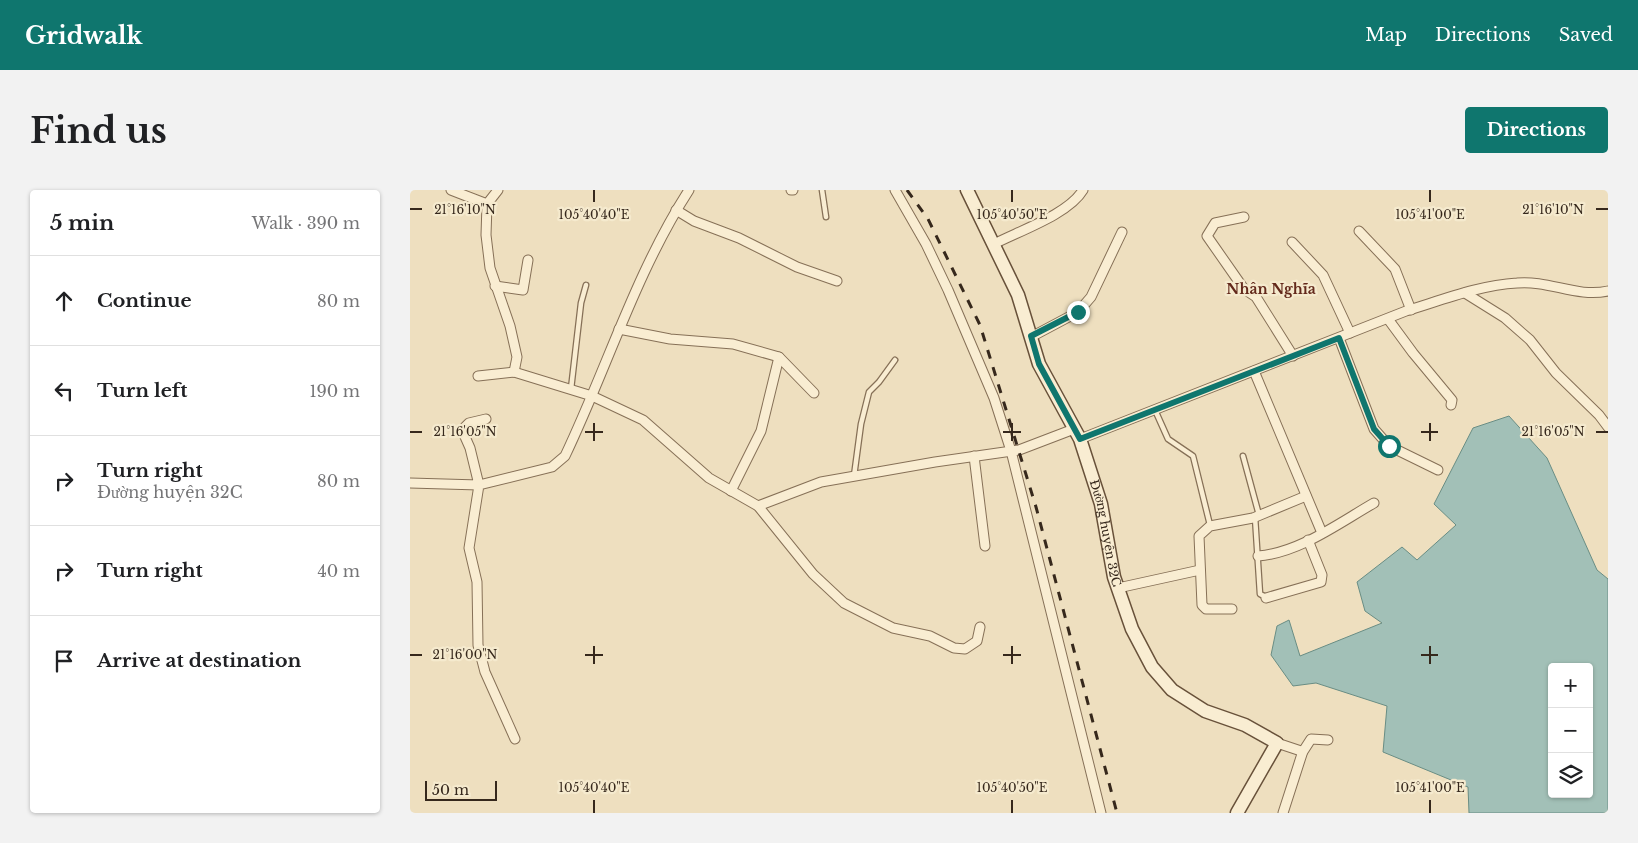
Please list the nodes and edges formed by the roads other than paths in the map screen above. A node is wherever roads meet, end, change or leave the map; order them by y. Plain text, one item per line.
1 (451, 190) edge
2 (498, 190) edge
3 (689, 190) edge
4 (822, 190) edge
5 (895, 190) edge
6 (967, 190) edge
7 (1083, 190) edge
8 (487, 204) junction
9 (676, 210) junction
10 (826, 217) dead end
11 (1244, 217) dead end
12 (1359, 231) dead end
13 (1122, 232) dead end
14 (1292, 242) dead end
15 (994, 244) junction
16 (528, 260) dead end
17 (837, 282) dead end
18 (586, 285) dead end
19 (495, 286) junction
20 (1608, 291) edge
21 (1465, 293) junction
22 (1410, 310) junction
23 (1388, 318) junction
24 (620, 329) junction
25 (1350, 334) junction
26 (1031, 336) junction
27 (1339, 338) junction
28 (1293, 356) junction
29 (779, 357) junction
30 (895, 360) dead end
31 (1254, 371) junction
32 (514, 372) junction
33 (478, 376) dead end
34 (571, 389) junction
35 (814, 392) dead end
36 (592, 396) junction
37 (1451, 405) dead end
38 (1155, 410) junction
39 (486, 419) dead end
40 (1608, 427) edge
41 (1077, 434) junction
42 (1011, 451) junction
43 (974, 456) junction
44 (1243, 456) dead end
45 (1438, 470) dead end
46 (854, 476) junction
47 (410, 483) edge
48 (479, 485) junction
49 (731, 491) junction
50 (1306, 496) junction
51 (1374, 503) dead end
52 (758, 506) junction
53 (1257, 516) junction
54 (1210, 526) junction
55 (1322, 532) junction
56 (1308, 540) junction
57 (985, 546) dead end
58 (1258, 556) junction
59 (1200, 570) junction
60 (1118, 588) junction
61 (1266, 598) joint
62 (1232, 609) dead end
63 (980, 626) dead end
64 (515, 739) dead end
65 (1328, 740) dead end
66 (1277, 743) junction
67 (1302, 752) junction
68 (1102, 813) edge
69 (1237, 813) edge
70 (1283, 813) edge

1 - 8 street
2 - 8 street
3 - 9 street
4 - 10 lane
5 - 42 street
6 - 15 street, Đường huyện 32C
7 - 15 street
8 - 19 street
9 - 17 street
9 - 24 street
11 - 28 street
12 - 22 street
13 - 26 street
14 - 25 street
15 - 26 street, Đường huyện 32C
16 - 19 street
18 - 34 lane
19 - 32 street
20 - 21 street
21 - 22 street
21 - 40 street
22 - 23 street
23 - 25 street
23 - 37 street
24 - 29 street
24 - 36 street
25 - 27 street
26 - 41 street, Đường huyện 32C
27 - 28 street
27 - 45 street
28 - 31 street
29 - 35 street
29 - 49 street
30 - 46 lane
31 - 38 street
31 - 50 street
32 - 33 street
32 - 34 street
34 - 36 street
36 - 48 street
36 - 49 street
38 - 41 street
38 - 54 lane
39 - 48 street
41 - 42 street
41 - 60 street, Đường huyện 32C
42 - 43 street
42 - 68 street
43 - 46 street
43 - 57 street
44 - 53 lane
46 - 52 street
47 - 48 street
48 - 64 street
49 - 52 street
50 - 53 street
50 - 55 street
51 - 55 street
52 - 63 street
53 - 54 street
53 - 58 lane
54 - 59 street
55 - 56 street
56 - 58 street
56 - 61 street
58 - 61 lane
59 - 60 street
59 - 62 street
60 - 66 street, Đường huyện 32C
65 - 67 street
66 - 67 street
66 - 69 street
67 - 70 street

